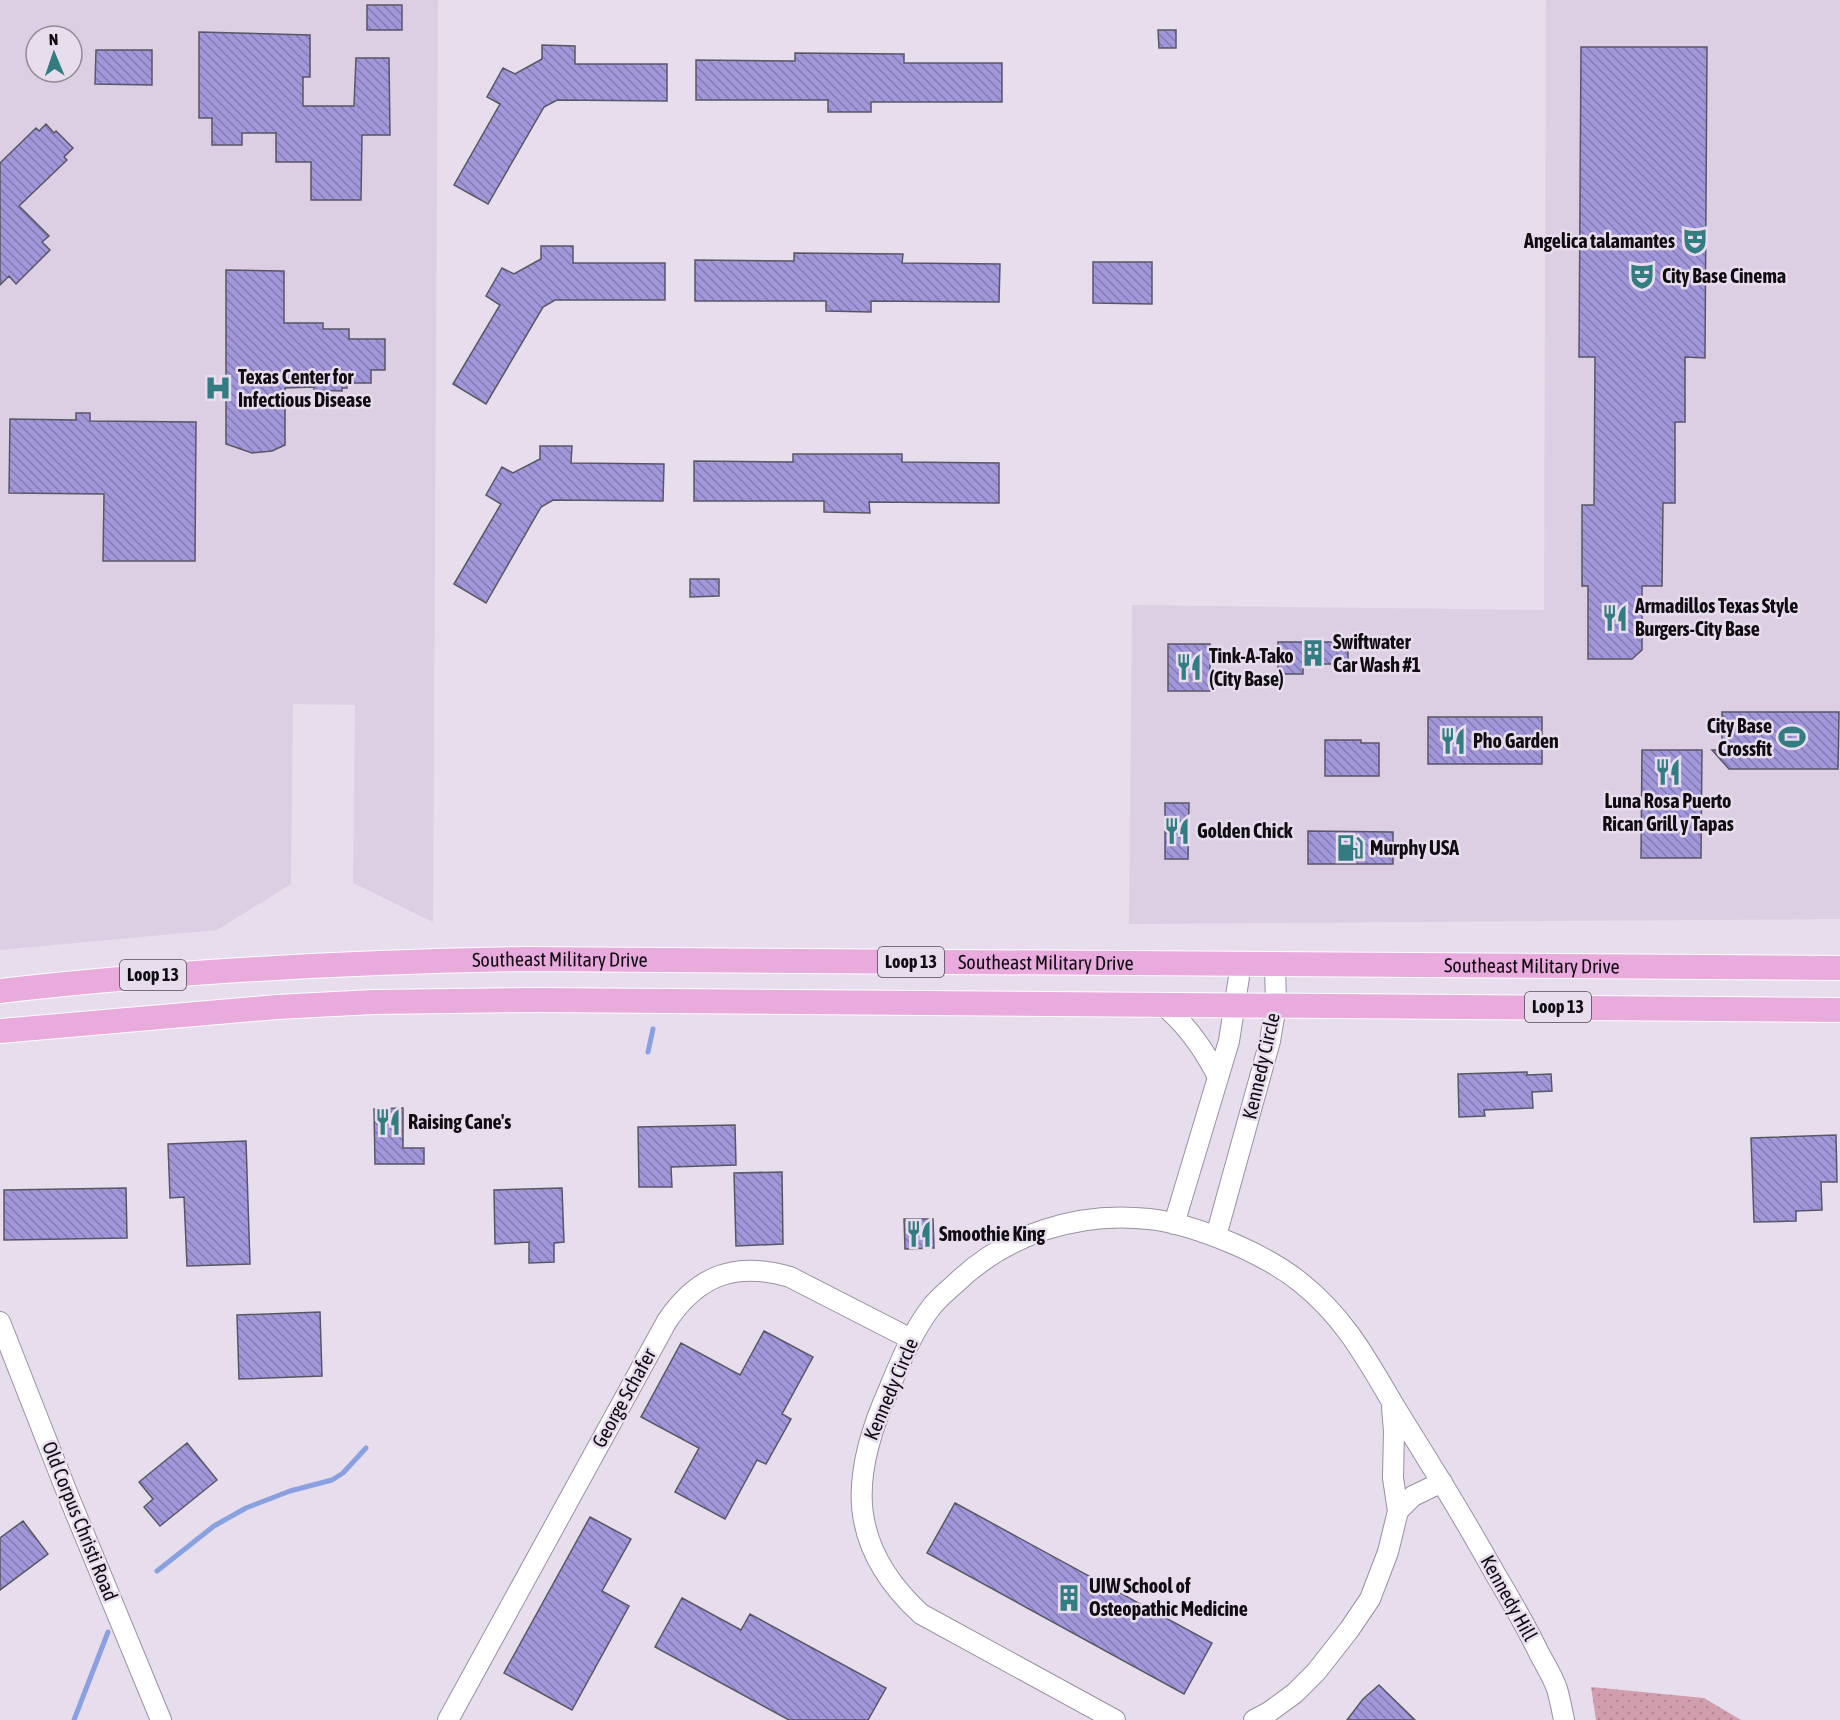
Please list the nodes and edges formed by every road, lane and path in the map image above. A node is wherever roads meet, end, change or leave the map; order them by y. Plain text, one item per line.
1 (1275, 963) junction
2 (1241, 964) junction
3 (306, 966) junction
4 (1840, 968) edge
5 (0, 991) edge
6 (308, 1005) junction
7 (1163, 1005) junction
8 (1276, 1005) junction
9 (1234, 1006) junction
10 (1840, 1010) edge
11 (0, 1031) edge
12 (1218, 1077) junction
13 (1174, 1224) junction
14 (1216, 1236) junction
15 (0, 1322) edge
16 (911, 1339) junction
17 (1391, 1401) junction
18 (1442, 1482) junction
19 (1398, 1511) junction
20 (161, 1720) edge
21 (448, 1720) edge
22 (1114, 1720) edge
23 (1254, 1720) edge
24 (1564, 1720) edge

1 - 2 main road, Southeast Military Drive / Loop 13
1 - 4 main road, Southeast Military Drive / Loop 13
1 - 8 street, Kennedy Circle
2 - 3 main road, Southeast Military Drive / Loop 13
2 - 9 street, Kennedy Circle
3 - 5 main road, Southeast Military Drive / Loop 13
3 - 6 main road
6 - 7 main road, Southeast Military Drive / Loop 13
6 - 11 main road, Southeast Military Drive / Loop 13
7 - 9 main road, Southeast Military Drive / Loop 13
7 - 12 street
8 - 9 main road, Southeast Military Drive / Loop 13
8 - 10 main road, Southeast Military Drive / Loop 13
8 - 14 street, Kennedy Circle
9 - 12 street, Kennedy Circle
12 - 13 street, Kennedy Circle
13 - 14 street, Kennedy Circle
13 - 16 street, Kennedy Circle
14 - 17 street, Kennedy Circle
15 - 20 street, Old Corpus Christi Road
16 - 21 street, George Schafer
16 - 22 street, Kennedy Circle
17 - 18 street, Kennedy Circle
17 - 19 street, Kennedy Circle
18 - 19 street
18 - 24 street, Kennedy Hill
19 - 23 street, Kennedy Circle

